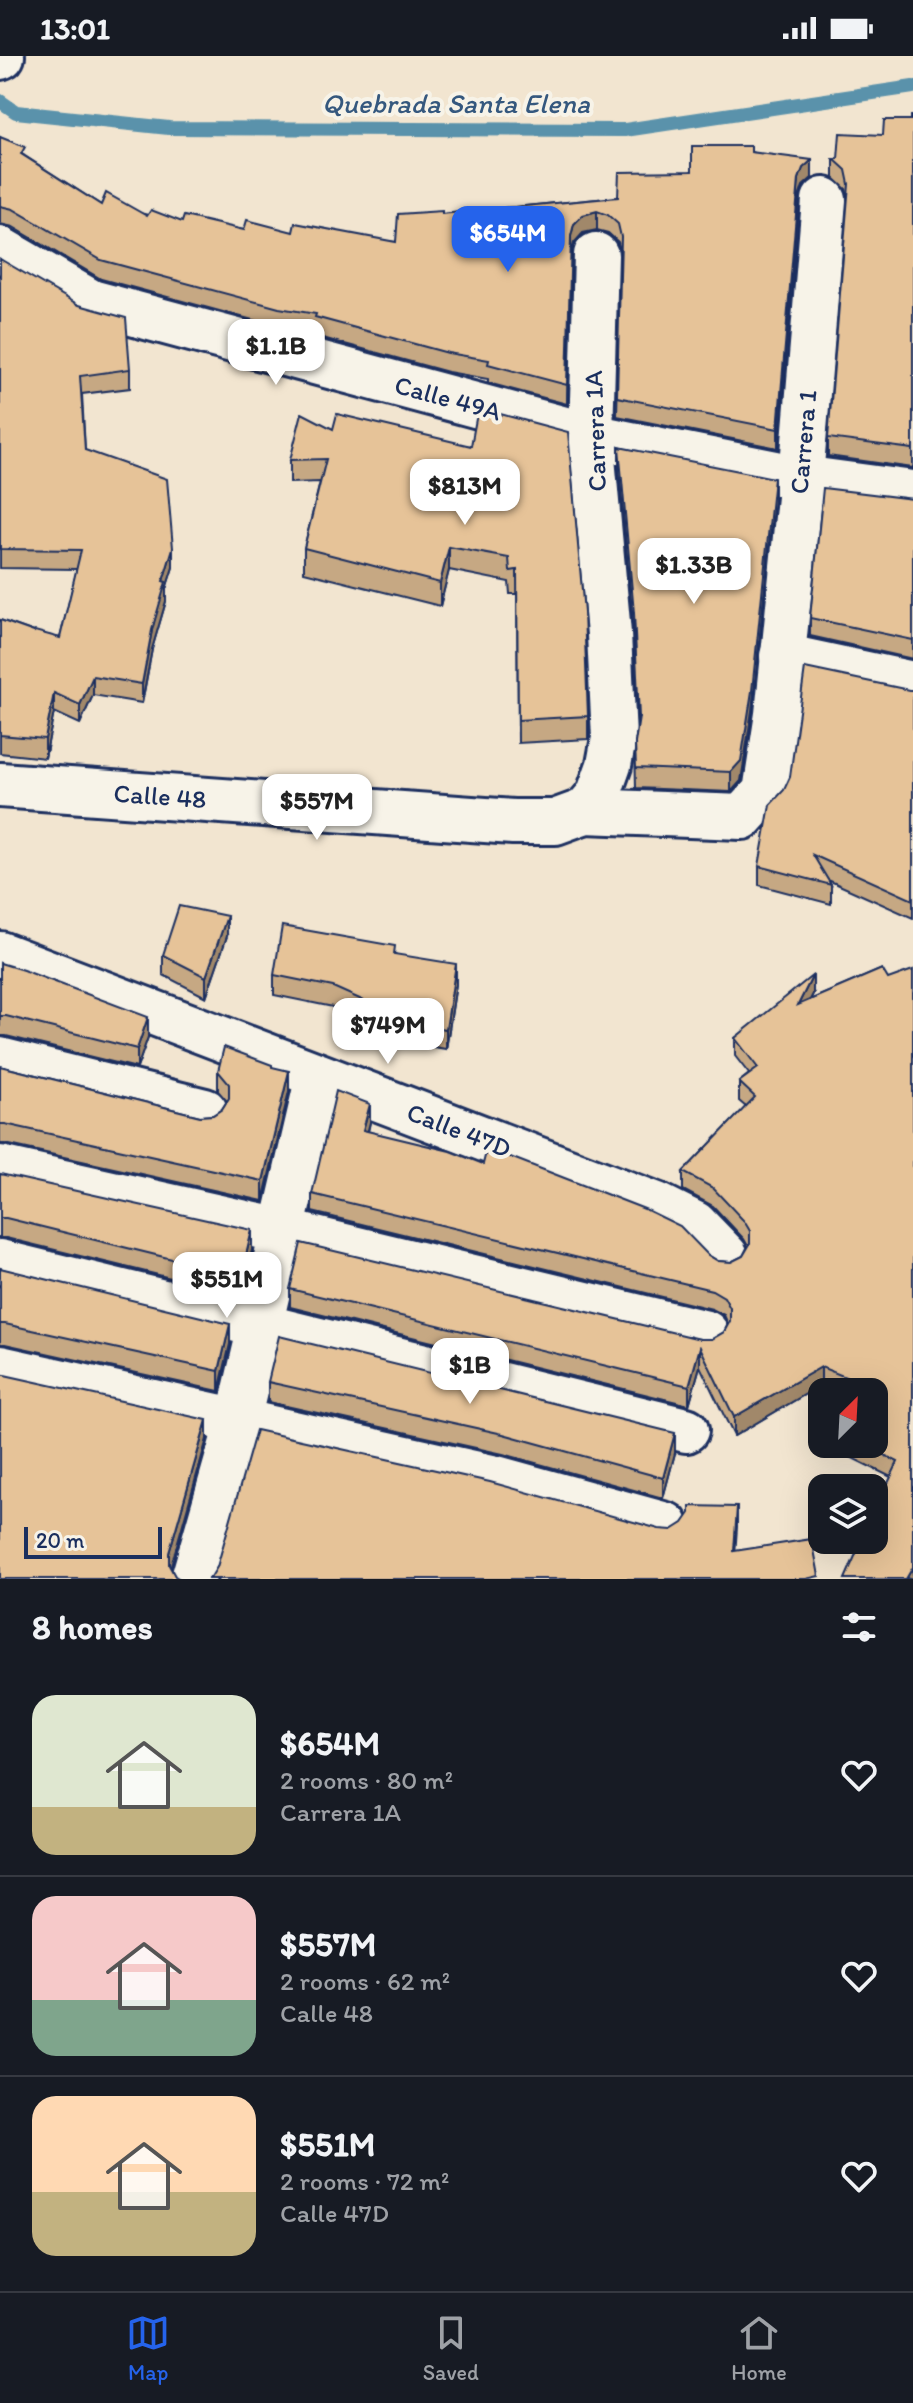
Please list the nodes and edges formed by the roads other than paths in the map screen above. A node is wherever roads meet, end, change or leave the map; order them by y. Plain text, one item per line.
1 (824, 200) dead end
2 (0, 249) edge
3 (596, 255) dead end
4 (591, 436) junction
5 (801, 478) junction
6 (913, 493) edge
7 (782, 656) junction
8 (913, 684) edge
9 (0, 785) edge
10 (591, 803) junction
11 (742, 817) joint
12 (0, 954) edge
13 (0, 1060) edge
14 (318, 1076) junction
15 (205, 1111) dead end
16 (0, 1168) edge
17 (282, 1231) junction
18 (726, 1256) dead end
19 (0, 1262) edge
20 (261, 1325) junction
21 (706, 1333) dead end
22 (0, 1368) edge
23 (238, 1421) junction
24 (686, 1430) dead end
25 (666, 1525) dead end
26 (193, 1579) edge

1 - 5 street, Carrera 1
2 - 4 street, Calle 49A
3 - 4 street, Carrera 1A
4 - 5 street, Calle 49A
4 - 10 street, Carrera 1A
5 - 6 street, Calle 49A
5 - 7 street, Carrera 1
7 - 8 street
7 - 11 street, Carrera 1
9 - 10 street, Calle 48
10 - 11 street, Calle 48
12 - 14 street, Calle 47D
13 - 15 street
14 - 17 street
14 - 18 street, Calle 47D
16 - 17 street
17 - 20 street
17 - 21 street
19 - 20 street
20 - 23 street
20 - 24 street
22 - 23 street
23 - 25 street
23 - 26 street

